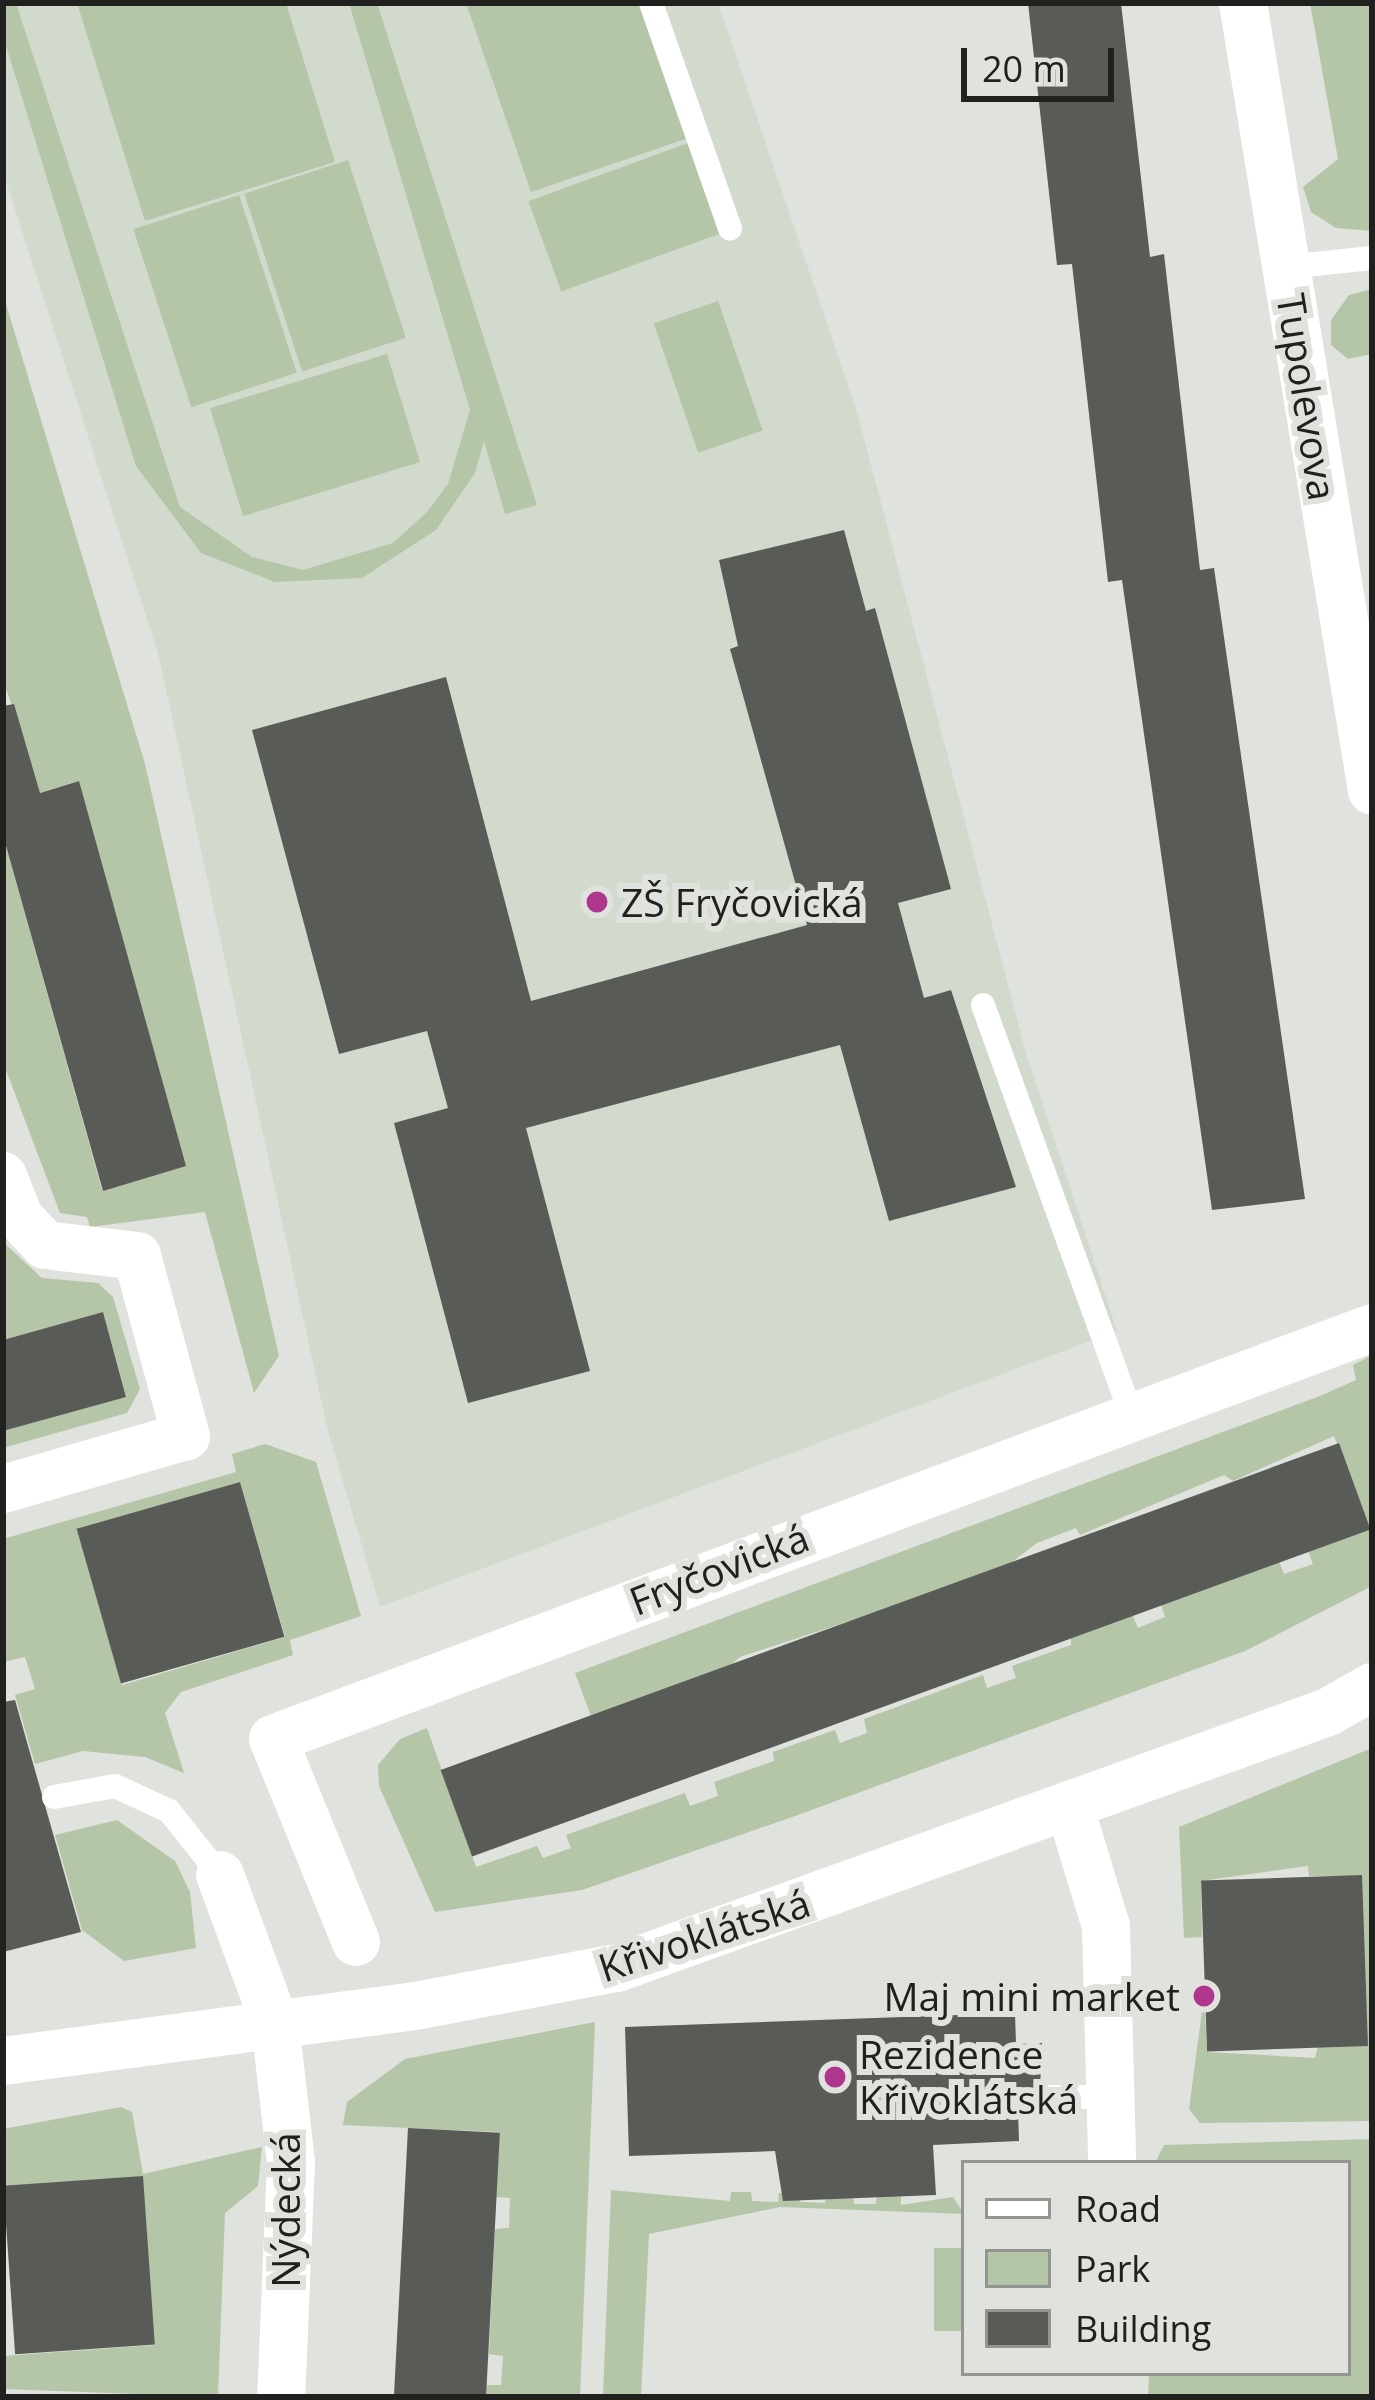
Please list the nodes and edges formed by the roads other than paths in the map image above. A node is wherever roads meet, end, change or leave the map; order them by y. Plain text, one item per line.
1 (651, 3) edge
2 (1243, 3) edge
3 (730, 229) dead end
4 (1372, 259) edge
5 (1286, 268) junction
6 (1372, 791) edge
7 (983, 1005) dead end
8 (3, 1176) edge
9 (1372, 1328) edge
10 (1131, 1413) junction
11 (3, 1489) edge
12 (1372, 1687) edge
13 (53, 1797) dead end
14 (1069, 1805) junction
15 (220, 1875) joint
16 (356, 1942) dead end
17 (275, 2024) junction
18 (3, 2061) edge
19 (1049, 2097) dead end
20 (1110, 2097) junction
21 (1112, 2160) edge
22 (281, 2397) edge

1 - 3 lane
2 - 5 street, Tupolevova
4 - 5 lane
5 - 6 street, Tupolevova
7 - 10 lane
8 - 11 street
9 - 10 street, Fryčovická
10 - 16 street, Fryčovická
12 - 14 street, Křivoklátská
13 - 15 lane
14 - 17 street, Křivoklátská
14 - 20 street
15 - 17 street
17 - 18 street, Křivoklátská
17 - 22 street, Nýdecká
19 - 20 lane
20 - 21 street

